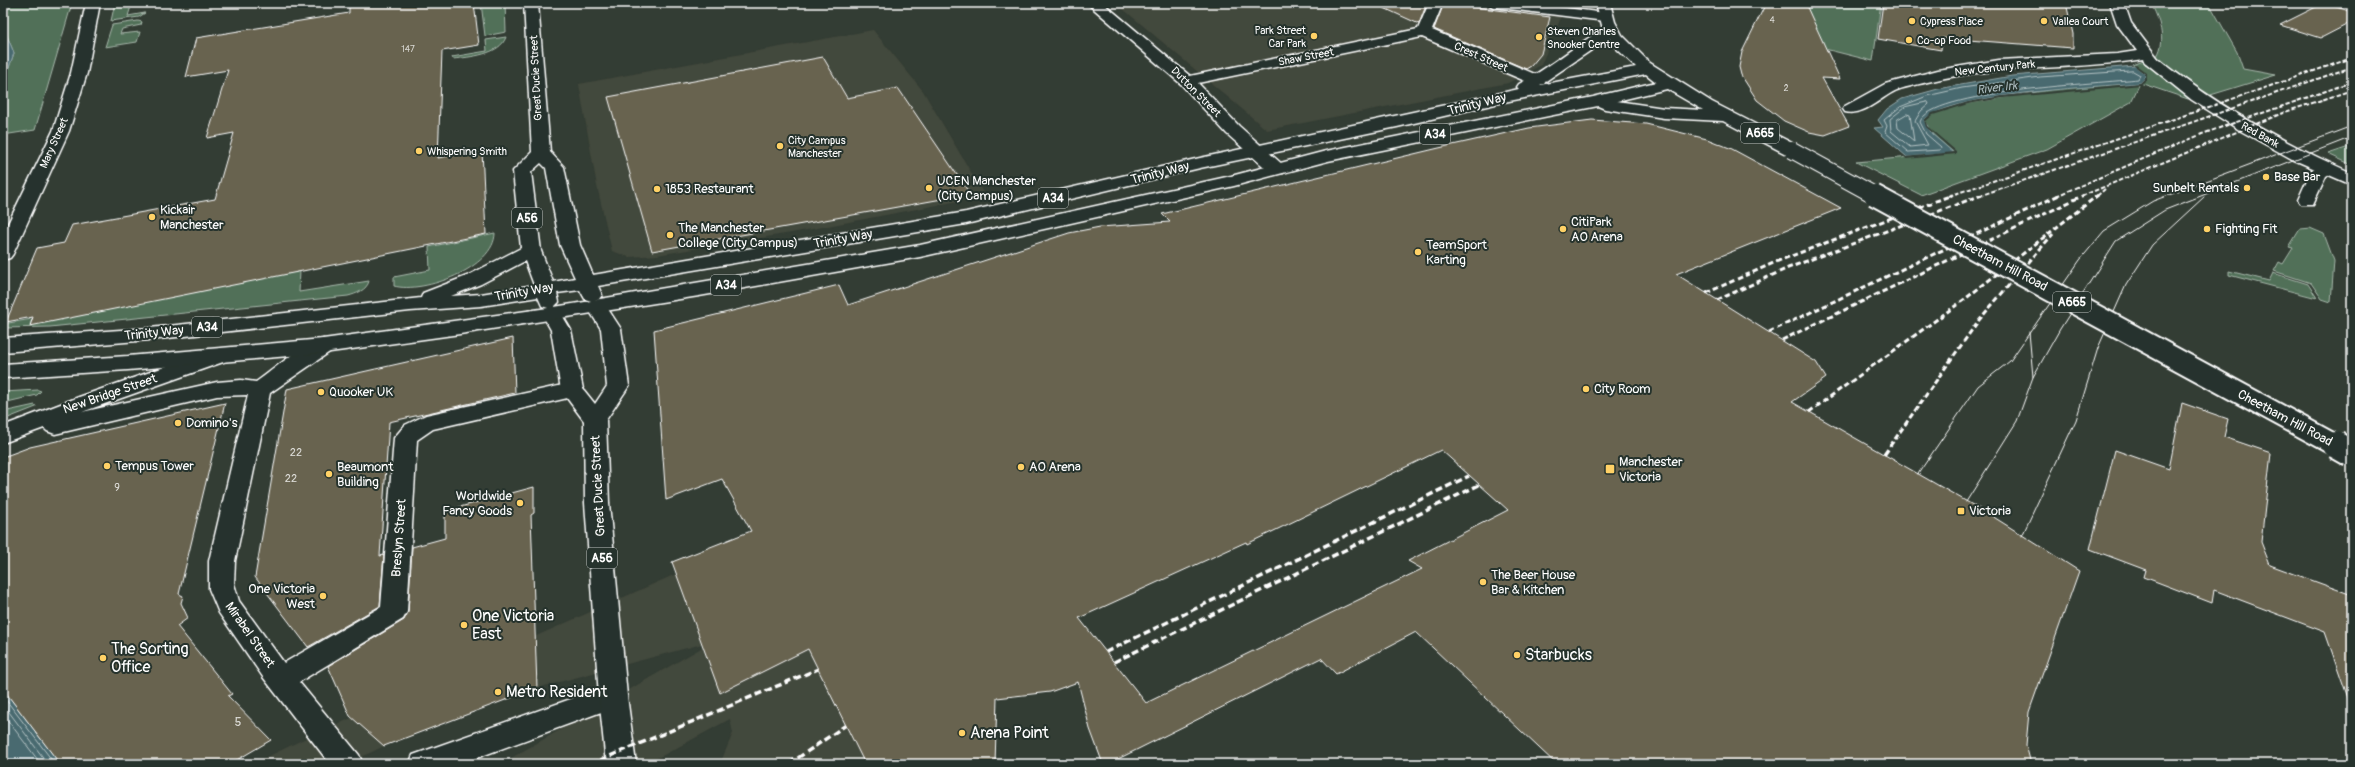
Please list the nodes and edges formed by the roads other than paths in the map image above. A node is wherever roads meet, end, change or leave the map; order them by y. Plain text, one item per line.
1 (93, 3) edge
2 (531, 3) edge
3 (1094, 3) edge
4 (1436, 3) edge
5 (1493, 3) edge
6 (2117, 3) edge
7 (1607, 17) edge
8 (1424, 32) junction
9 (2148, 57) junction
10 (1648, 69) junction
11 (1188, 81) junction
12 (1538, 81) junction
13 (1670, 83) junction
14 (1504, 97) junction
15 (1593, 102) junction
16 (1851, 109) dead end
17 (1729, 116) junction
18 (1255, 151) junction
19 (541, 153) junction
20 (1277, 169) junction
21 (2328, 169) junction
22 (2352, 180) edge
23 (1092, 190) junction
24 (2307, 200) dead end
25 (531, 251) junction
26 (3, 254) edge
27 (586, 282) junction
28 (546, 289) junction
29 (410, 305) junction
30 (597, 307) junction
31 (552, 314) junction
32 (3, 345) edge
33 (323, 346) junction
34 (218, 356) junction
35 (3, 371) edge
36 (260, 390) junction
37 (572, 390) junction
38 (45, 418) junction
39 (595, 420) junction
40 (3, 435) edge
41 (2352, 454) edge
42 (282, 678) junction
43 (613, 696) junction
44 (348, 764) edge
45 (424, 764) edge
46 (621, 764) edge

1 - 26 main road, Mary Street
2 - 19 main road, Great Ducie Street
3 - 11 main road, Dutton Street
4 - 8 main road
5 - 7 main road
6 - 9 main road
7 - 10 main road, Cheetham Hill Road / A665
7 - 12 main road
8 - 11 main road, Shaw Street
8 - 12 main road, Crest Street
9 - 16 main road, New Century Park
9 - 21 main road, Red Bank
10 - 13 main road, Cheetham Hill Road / A665
10 - 14 main road, Trinity Way / A34
11 - 18 main road, Dutton Street
12 - 14 main road
13 - 15 main road
13 - 17 main road, Cheetham Hill Road / A665
14 - 18 main road, Trinity Way / A34
15 - 17 main road
15 - 20 main road, Trinity Way / A34
17 - 41 main road, Cheetham Hill Road / A665, bridge
18 - 20 main road, Dutton Street
18 - 23 main road, Trinity Way / A34
19 - 25 main road, Great Ducie Street / A56
19 - 27 main road, Great Ducie Street
20 - 23 main road
20 - 30 main road, Trinity Way / A34
21 - 22 main road, Red Bank
21 - 24 main road
23 - 27 main road, Trinity Way / A34
25 - 28 main road, Great Ducie Street / A56
25 - 29 main road, A34
27 - 28 main road, Trinity Way / A34
27 - 30 main road, Great Ducie Street
28 - 29 main road, Trinity Way / A34
28 - 31 main road, Great Ducie Street / A56
29 - 32 main road, Trinity Way / A34
30 - 31 main road, Trinity Way / A34
30 - 39 main road, Great Ducie Street
31 - 33 main road, Trinity Way / A34
31 - 37 main road, Great Ducie Street / A56
33 - 34 main road, Trinity Way / A34
33 - 36 main road
34 - 35 main road, Trinity Way / A34
34 - 38 main road, New Bridge Street
36 - 38 main road
36 - 42 main road, Mirabel Street
37 - 39 main road, Great Ducie Street / A56
37 - 42 main road, Breslyn Street
38 - 40 main road, New Bridge Street
39 - 43 main road, Great Ducie Street / A56
42 - 44 main road, Mirabel Street
43 - 45 main road
43 - 46 main road, A56

